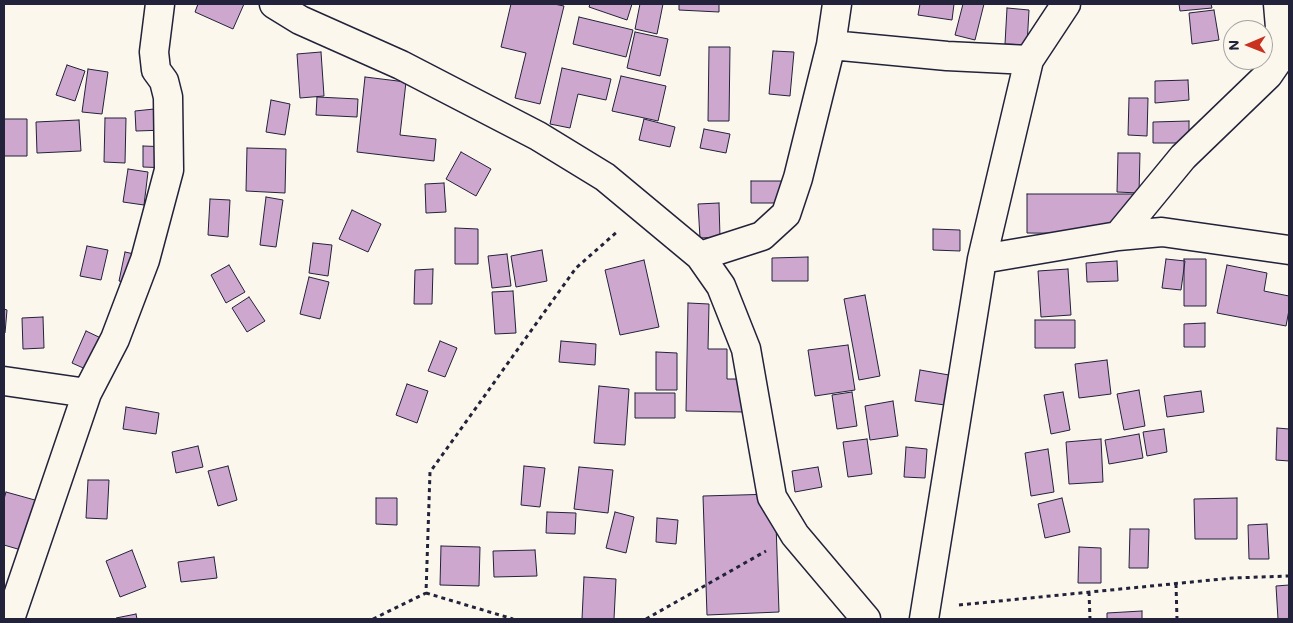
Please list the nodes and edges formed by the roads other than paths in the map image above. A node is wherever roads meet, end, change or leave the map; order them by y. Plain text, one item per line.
1 (160, 4) edge
2 (274, 4) edge
3 (837, 4) edge
4 (1066, 4) edge
5 (1278, 4) edge
6 (831, 45) junction
7 (1029, 60) junction
8 (1118, 236) junction
9 (1289, 250) edge
10 (700, 256) junction
11 (982, 259) junction
12 (4, 381) edge
13 (87, 393) junction
14 (924, 614) edge
15 (10, 619) edge
16 (866, 619) edge

1 - 13 street
2 - 10 street
3 - 6 street
4 - 7 street
5 - 8 street
6 - 7 street
6 - 10 street
7 - 11 street
8 - 9 street
8 - 11 street
10 - 16 street
11 - 14 street
12 - 13 street
13 - 15 street

